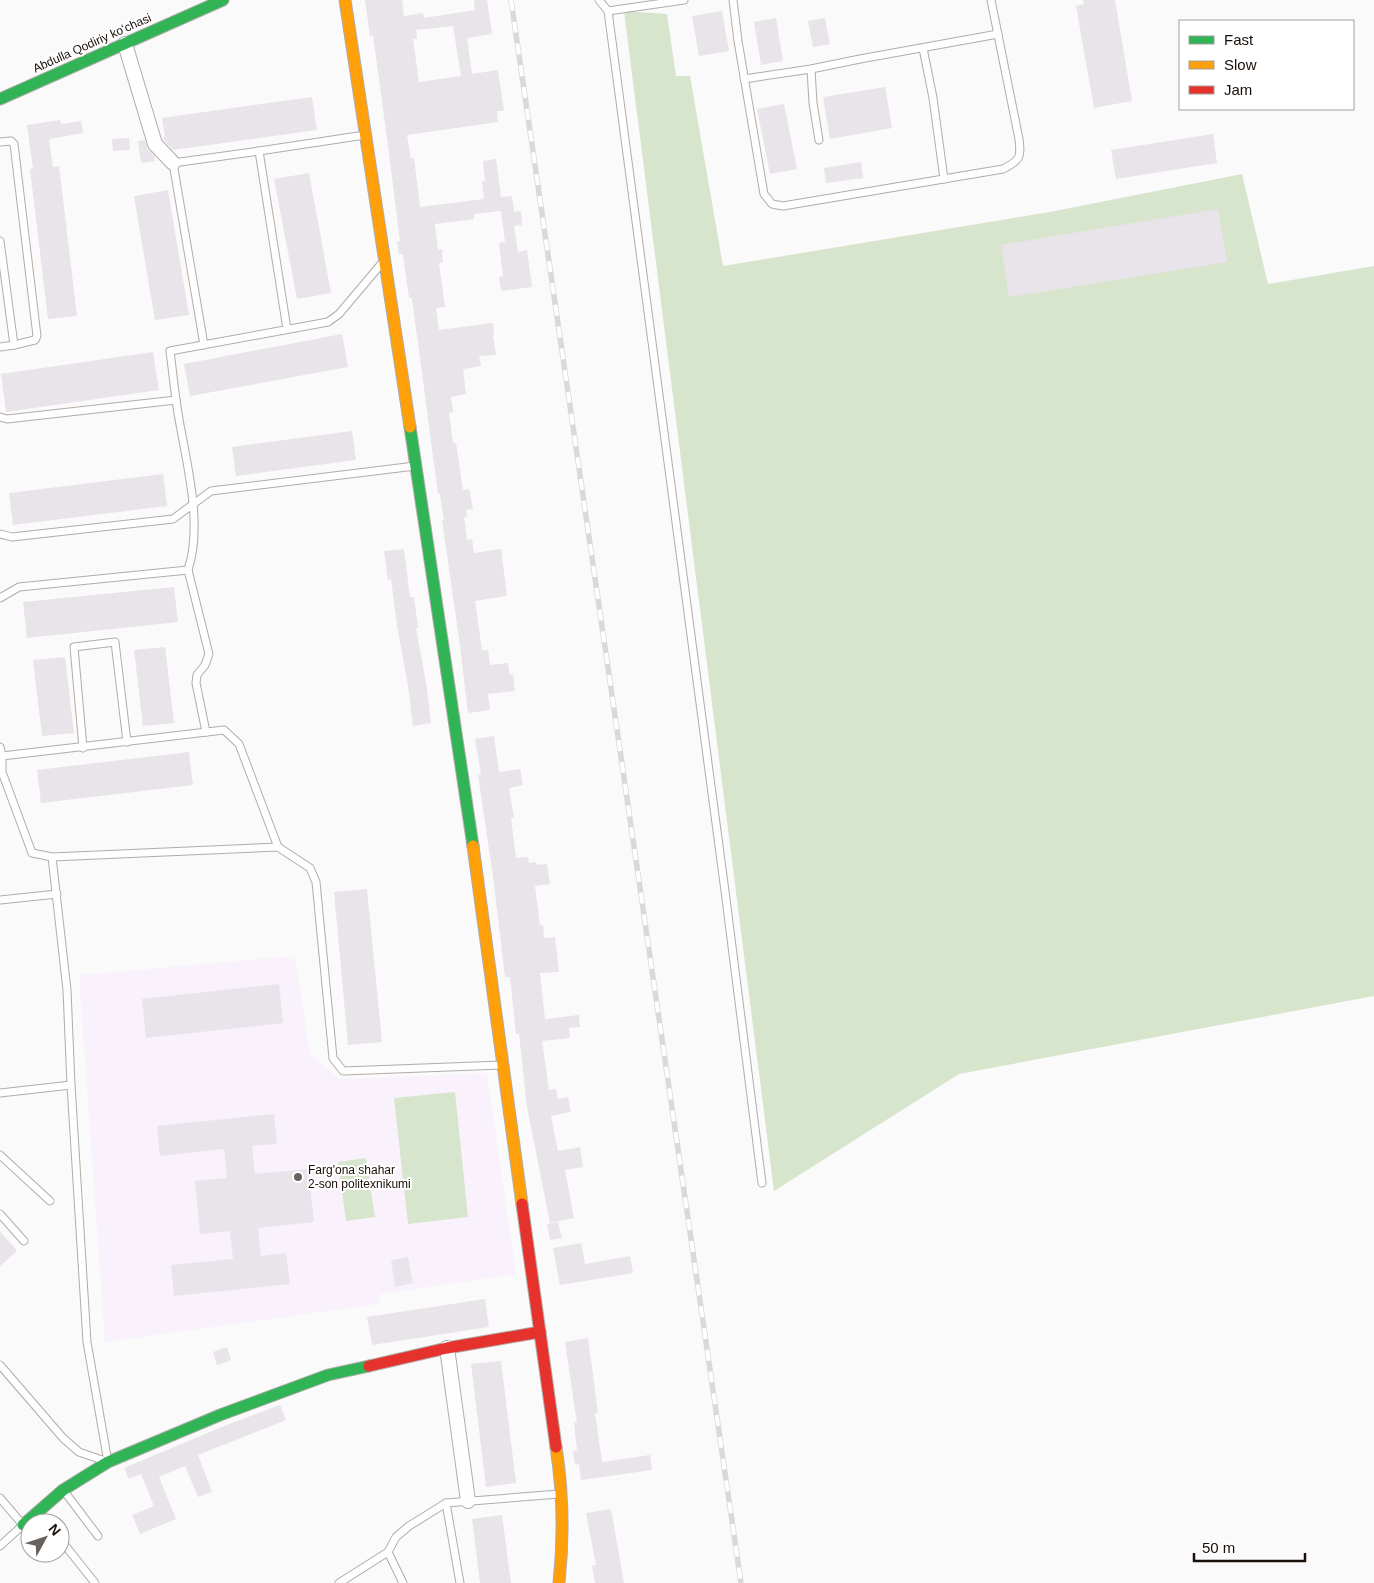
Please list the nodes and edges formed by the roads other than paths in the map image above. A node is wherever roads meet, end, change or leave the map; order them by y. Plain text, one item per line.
1 (223, 0) edge
2 (345, 0) edge
3 (599, 0) edge
4 (684, 0) edge
5 (733, 0) edge
6 (991, 0) edge
7 (608, 11) junction
8 (998, 34) junction
9 (125, 44) junction
10 (923, 48) junction
11 (811, 69) junction
12 (744, 79) junction
13 (0, 99) edge
14 (366, 135) junction
15 (820, 140) dead end
16 (0, 142) edge
17 (259, 151) junction
18 (173, 164) junction
19 (944, 179) junction
20 (0, 241) edge
21 (384, 260) junction
22 (287, 329) junction
23 (14, 345) junction
24 (204, 345) junction
25 (0, 347) edge
26 (176, 400) junction
27 (0, 417) edge
28 (415, 466) junction
29 (194, 504) junction
30 (0, 534) edge
31 (188, 570) junction
32 (0, 598) edge
33 (206, 732) junction
34 (127, 742) junction
35 (0, 747) edge
36 (83, 748) junction
37 (2, 756) junction
38 (1, 773) edge
39 (278, 847) junction
40 (52, 857) junction
41 (57, 894) junction
42 (0, 900) edge
43 (504, 1065) junction
44 (71, 1085) junction
45 (0, 1092) edge
46 (0, 1155) edge
47 (762, 1183) dead end
48 (50, 1201) dead end
49 (0, 1214) edge
50 (24, 1241) dead end
51 (540, 1332) junction
52 (446, 1348) junction
53 (0, 1365) edge
54 (108, 1462) junction
55 (63, 1490) junction
56 (561, 1494) junction
57 (0, 1498) edge
58 (468, 1501) junction
59 (446, 1503) junction
60 (42, 1513) edge
61 (20, 1521) edge
62 (20, 1528) edge
63 (98, 1536) dead end
64 (0, 1546) edge
65 (70, 1552) edge
66 (388, 1552) junction
67 (94, 1583) edge
68 (339, 1583) edge
69 (403, 1583) edge
70 (460, 1583) edge
71 (559, 1583) edge

1 - 9 street, Abdulla Qodiriy koʻchasi
2 - 14 street
3 - 7 lane
4 - 7 lane
5 - 12 lane
6 - 8 lane
7 - 47 lane
8 - 10 lane
8 - 19 lane
9 - 13 street, Abdulla Qodiriy koʻchasi
9 - 18 street
10 - 11 lane
10 - 19 lane
11 - 12 lane
11 - 15 lane
12 - 19 lane
14 - 17 lane
14 - 21 street
16 - 23 lane
17 - 18 lane
17 - 22 lane
18 - 24 lane
20 - 23 lane
21 - 22 lane
21 - 28 street
22 - 24 lane
23 - 25 lane
24 - 26 lane
26 - 27 lane
26 - 29 lane
28 - 29 lane
28 - 43 street
29 - 30 lane
29 - 31 lane
31 - 32 lane
31 - 33 lane
33 - 34 lane
33 - 39 lane
34 - 36 lane
34 - 36 lane
35 - 37 lane
36 - 37 lane
37 - 38 lane
38 - 40 lane
39 - 40 lane
39 - 43 lane
40 - 41 lane
41 - 42 lane
41 - 44 lane
43 - 51 street
44 - 45 lane
44 - 54 lane
46 - 48 lane
49 - 50 lane
51 - 52 street
51 - 56 street
52 - 54 street
52 - 58 street
53 - 54 lane
54 - 55 street
55 - 60 street
55 - 63 lane
56 - 58 lane
56 - 71 street
57 - 61 lane
58 - 59 lane
59 - 66 lane
59 - 70 lane
62 - 64 lane
65 - 67 lane
66 - 68 lane
66 - 69 lane

